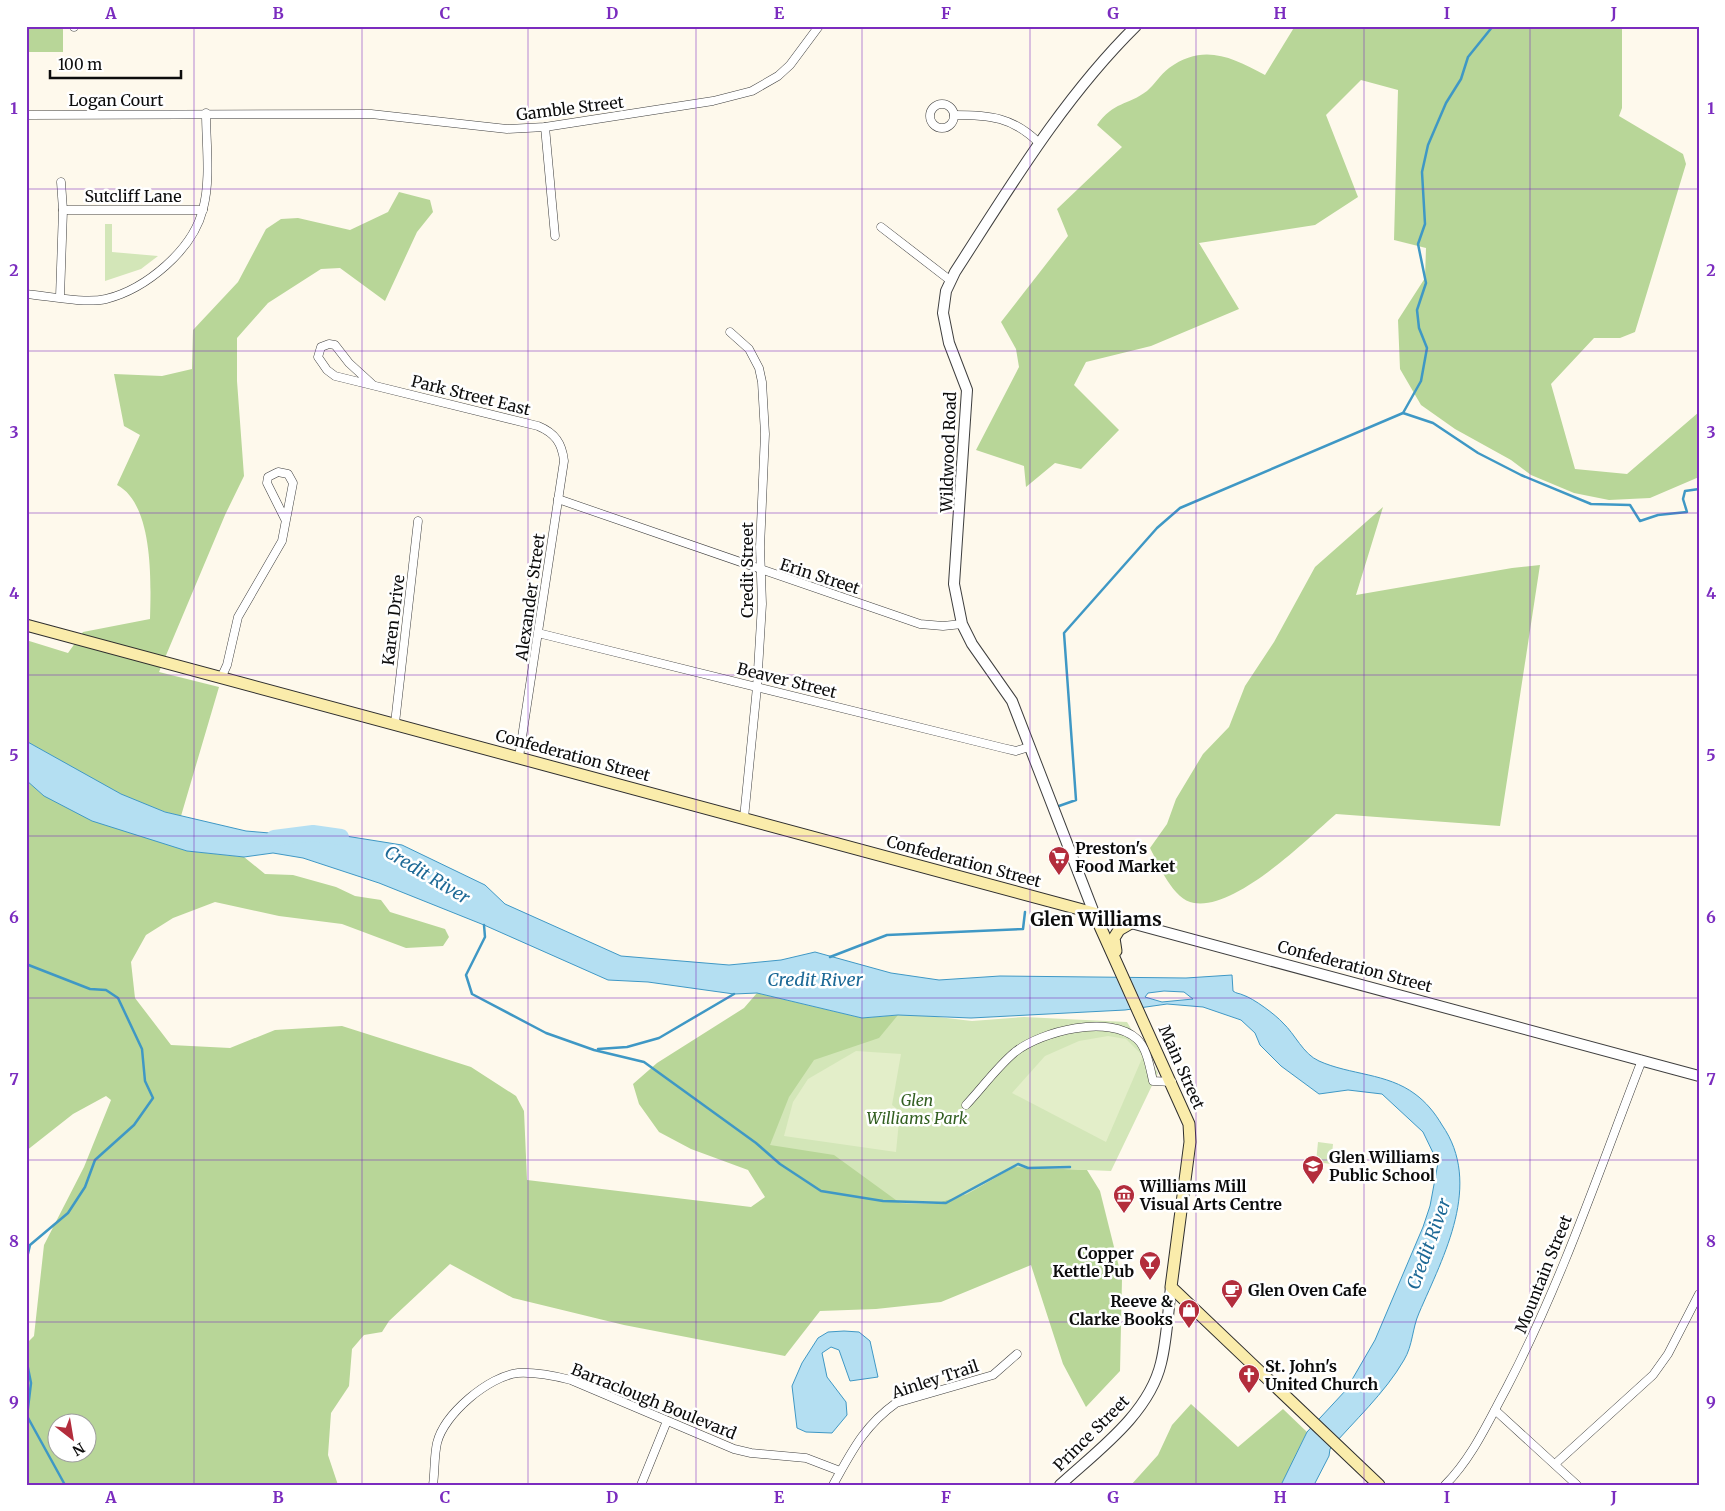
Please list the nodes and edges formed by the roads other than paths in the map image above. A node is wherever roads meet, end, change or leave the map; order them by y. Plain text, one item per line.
1 (819, 26) edge
2 (1136, 26) edge
3 (26, 114) edge
4 (206, 114) junction
5 (954, 115) dead end
6 (545, 127) junction
7 (1039, 143) junction
8 (61, 182) dead end
9 (63, 210) junction
10 (203, 210) junction
11 (881, 227) dead end
12 (555, 236) dead end
13 (951, 281) junction
14 (26, 294) edge
15 (60, 297) junction
16 (730, 332) dead end
17 (372, 384) junction
18 (559, 441) joint
19 (558, 499) junction
20 (285, 519) junction
21 (418, 521) dead end
22 (761, 571) junction
23 (962, 624) junction
24 (26, 625) edge
25 (538, 633) junction
26 (221, 678) junction
27 (757, 687) junction
28 (395, 723) junction
29 (1029, 747) junction
30 (519, 757) junction
31 (744, 818) junction
32 (1094, 913) junction
33 (1131, 923) junction
34 (1120, 968) junction
35 (1642, 1060) junction
36 (1699, 1076) edge
37 (1172, 1082) junction
38 (966, 1105) dead end
39 (1172, 1287) junction
40 (1699, 1294) edge
41 (1017, 1354) dead end
42 (1495, 1410) junction
43 (667, 1421) junction
44 (1555, 1464) junction
45 (840, 1471) junction
46 (434, 1485) edge
47 (641, 1485) edge
48 (833, 1485) edge
49 (1060, 1485) edge
50 (1379, 1485) edge
51 (1445, 1485) edge
52 (1577, 1485) edge

1 - 6 street, Gamble Street
2 - 7 street, Wildwood Road
3 - 4 street, Logan Court
4 - 6 street, Gamble Street
4 - 10 street
5 - 7 street
6 - 12 street
7 - 13 street, Wildwood Road
8 - 9 street, Sutcliff Lane
9 - 10 street, Sutcliff Lane
9 - 15 street, Sutcliff Lane
10 - 15 street
11 - 13 street
13 - 23 street, Wildwood Road
14 - 15 street
16 - 22 street, Credit Street
17 - 17 street, Park Street East
17 - 18 street, Park Street East
18 - 19 street, Alexander Street
19 - 22 street, Erin Street
19 - 25 street, Alexander Street
20 - 20 street
20 - 26 street
21 - 28 street, Karen Drive
22 - 23 street, Erin Street
22 - 27 street, Credit Street
23 - 29 street, Wildwood Road
24 - 26 main road, Confederation Street
25 - 27 street, Beaver Street
25 - 30 street, Alexander Street
26 - 28 main road, Confederation Street
27 - 29 street, Beaver Street
27 - 31 street, Credit Street
28 - 30 main road, Confederation Street
29 - 32 street, Wildwood Road
30 - 31 main road, Confederation Street
31 - 32 main road, Confederation Street
32 - 33 street, Confederation Street
32 - 34 main road, Main Street
33 - 34 main road
33 - 35 street, Confederation Street
34 - 37 main road, Main Street
35 - 36 street, Confederation Street
35 - 42 street, Mountain Street
37 - 38 street
37 - 39 main road, Main Street
39 - 49 street, Prince Street
39 - 50 main road
40 - 44 street
41 - 45 street, Ainley Trail
42 - 44 street
42 - 51 street, Mountain Street
43 - 45 street, Barraclough Boulevard
43 - 46 street, Barraclough Boulevard
43 - 47 street
44 - 52 street
45 - 48 street, Ainley Trail

